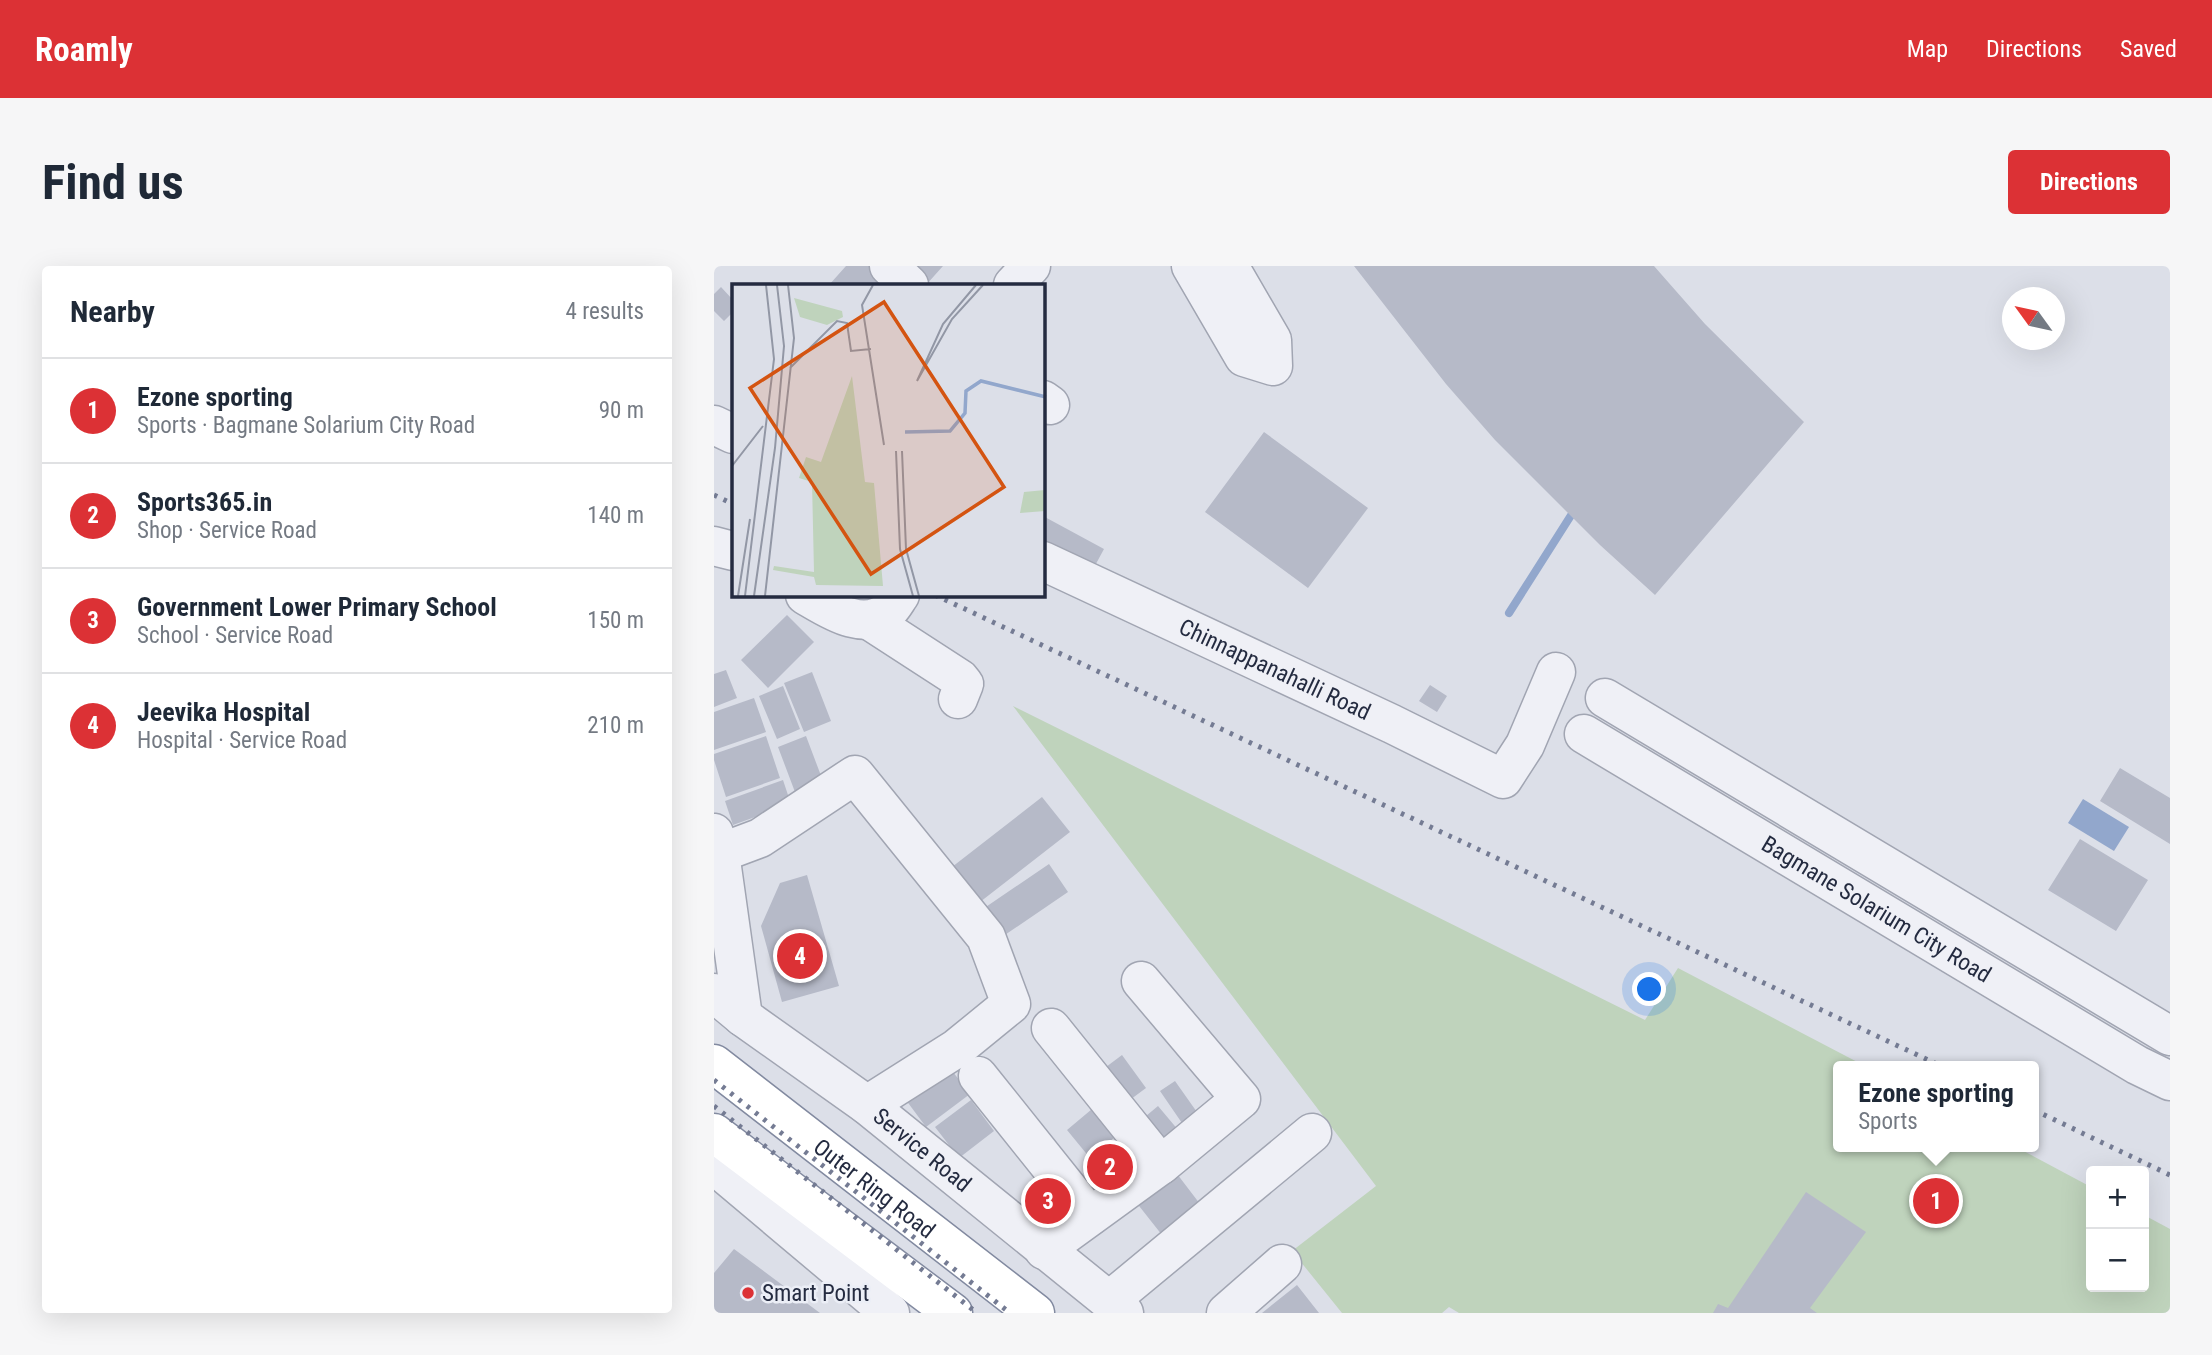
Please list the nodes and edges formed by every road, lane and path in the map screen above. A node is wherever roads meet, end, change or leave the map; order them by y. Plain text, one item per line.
1 (889, 266) edge
2 (1031, 266) edge
3 (1191, 266) edge
4 (1229, 266) edge
5 (908, 284) edge
6 (1014, 284) edge
7 (714, 425) edge
8 (732, 434) edge
9 (714, 547) edge
10 (732, 551) edge
11 (1045, 562) edge
12 (808, 597) edge
13 (899, 597) edge
14 (869, 620) junction
15 (1556, 672) dead end
16 (1605, 698) dead end
17 (958, 699) dead end
18 (1584, 734) dead end
19 (717, 843) edge
20 (1141, 981) dead end
21 (714, 993) edge
22 (743, 1017) junction
23 (1051, 1028) dead end
24 (2170, 1036) edge
25 (714, 1064) edge
26 (978, 1076) dead end
27 (2170, 1081) edge
28 (867, 1105) junction
29 (714, 1133) edge
30 (1312, 1133) dead end
31 (714, 1165) edge
32 (1161, 1166) junction
33 (1090, 1216) junction
34 (1044, 1250) junction
35 (1282, 1264) dead end
36 (1117, 1307) edge
37 (890, 1313) edge
38 (953, 1313) edge
39 (1035, 1313) edge
40 (1226, 1313) edge

1 - 5 street
2 - 6 street
3 - 4 street
7 - 8 street
9 - 10 street
11 - 15 street, Chinnappanahalli Road
12 - 14 street
13 - 14 street
14 - 17 street
16 - 24 street, Bagmane Solarium City Road
18 - 27 street, Bagmane Solarium City Road
19 - 22 street
19 - 28 street
20 - 32 street
21 - 22 street, Service Road
22 - 28 street, Service Road
23 - 32 street
25 - 39 highway, Outer Ring Road
26 - 33 street
28 - 34 street, Service Road
29 - 38 highway
30 - 36 street
31 - 37 street
32 - 33 street
33 - 34 street
34 - 36 street, Service Road
35 - 40 street

